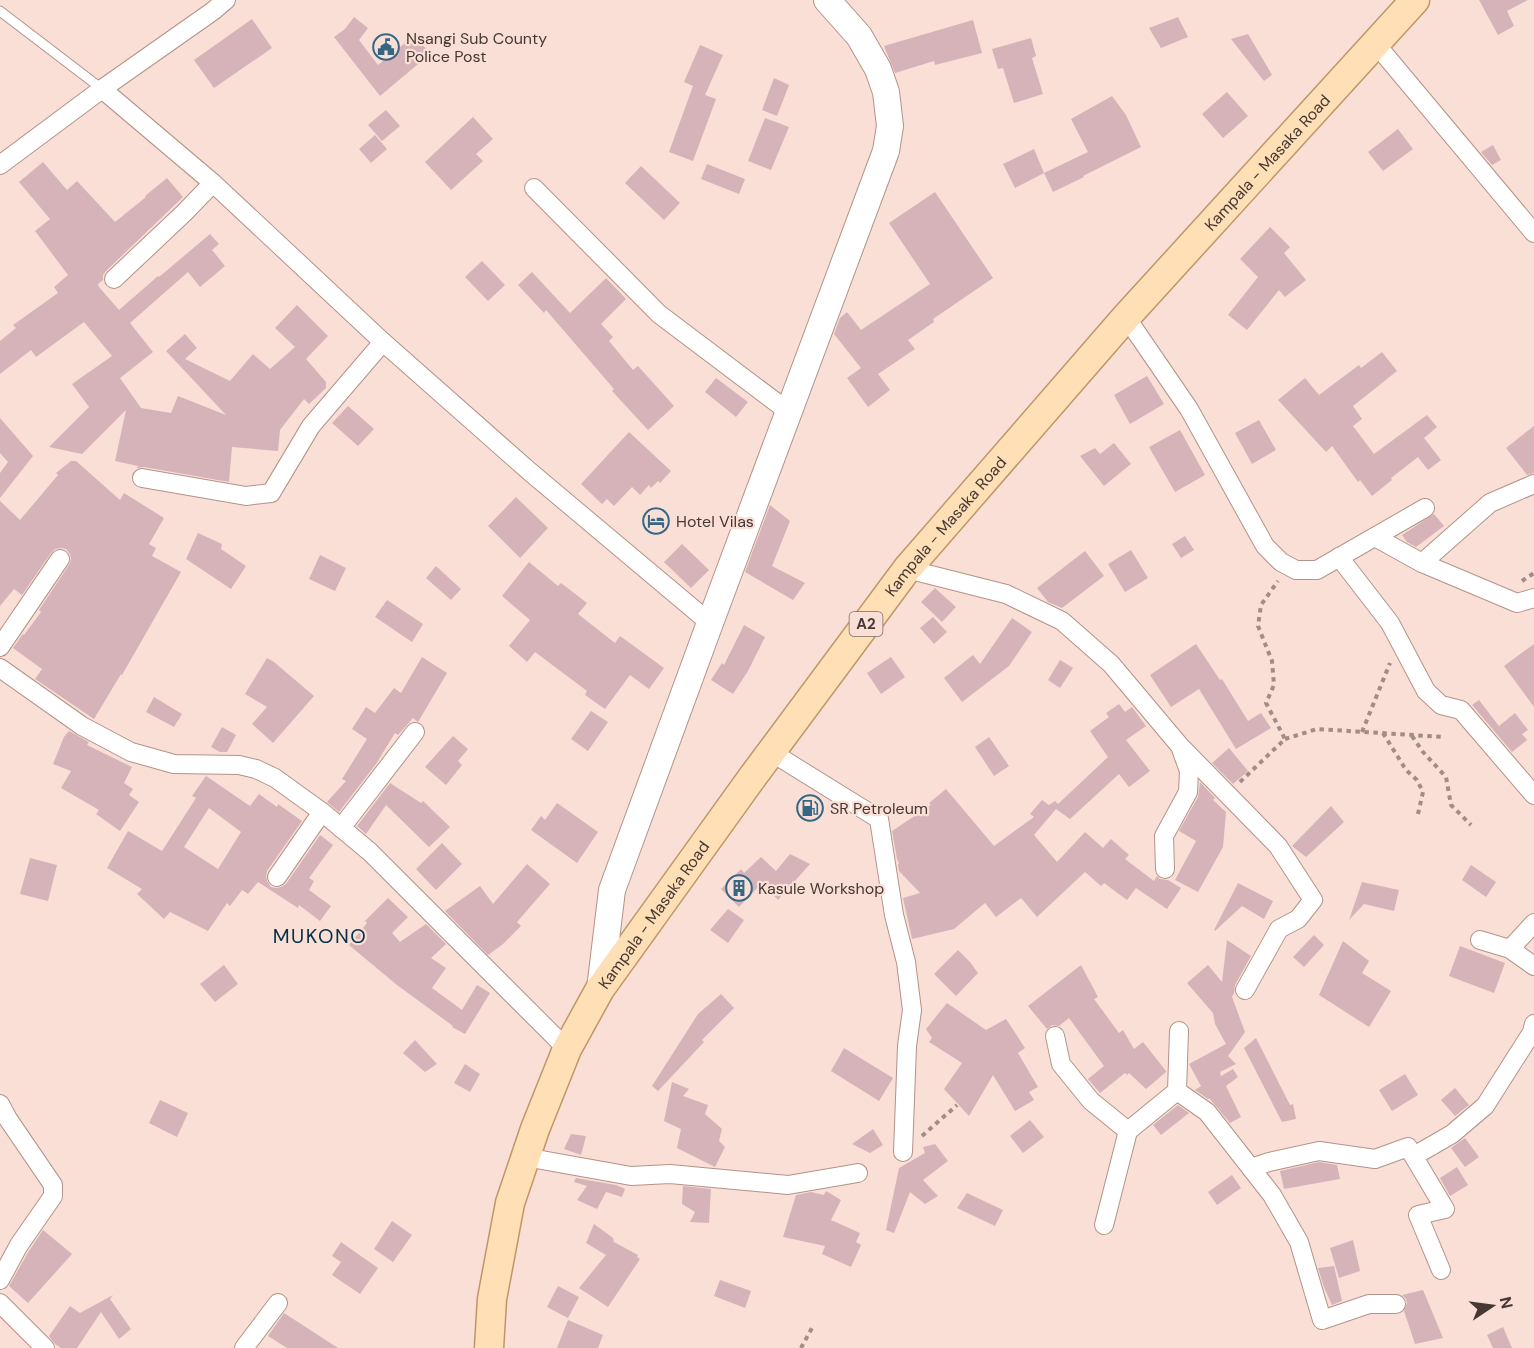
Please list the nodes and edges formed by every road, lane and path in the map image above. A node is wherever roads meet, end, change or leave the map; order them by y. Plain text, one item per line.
1 (226, 0) edge
2 (827, 0) edge
3 (1415, 0) edge
4 (0, 11) edge
5 (1375, 43) junction
6 (102, 89) junction
7 (0, 165) edge
8 (213, 183) junction
9 (534, 188) dead end
10 (1534, 233) edge
11 (114, 279) dead end
12 (1126, 317) junction
13 (383, 342) junction
14 (789, 412) junction
15 (142, 478) dead end
16 (1534, 484) edge
17 (1425, 508) dead end
18 (1376, 537) junction
19 (1340, 557) junction
20 (60, 559) dead end
21 (1422, 563) junction
22 (1290, 566) junction
23 (907, 569) junction
24 (1534, 598) edge
25 (710, 623) junction
26 (0, 647) edge
27 (1391, 661) dead end
28 (0, 668) edge
29 (415, 732) dead end
30 (1362, 732) junction
31 (1383, 733) junction
32 (1412, 735) junction
33 (1444, 737) dead end
34 (1286, 739) junction
35 (1179, 746) junction
36 (771, 752) junction
37 (1227, 794) junction
38 (1534, 795) edge
39 (322, 812) junction
40 (1418, 814) dead end
41 (1471, 825) dead end
42 (341, 828) junction
43 (1165, 869) dead end
44 (277, 876) dead end
45 (1534, 924) edge
46 (1480, 940) dead end
47 (1510, 949) junction
48 (1534, 966) edge
49 (600, 989) junction
50 (1245, 990) dead end
51 (1534, 1024) edge
52 (1179, 1031) dead end
53 (1055, 1035) dead end
54 (567, 1049) junction
55 (1177, 1091) junction
56 (0, 1104) edge
57 (957, 1105) dead end
58 (1128, 1131) junction
59 (903, 1152) joint
60 (1414, 1156) junction
61 (525, 1157) junction
62 (1251, 1168) junction
63 (858, 1173) dead end
64 (1104, 1225) dead end
65 (1441, 1270) dead end
66 (0, 1280) edge
67 (0, 1303) edge
68 (278, 1303) dead end
69 (1395, 1304) dead end
70 (813, 1326) dead end
71 (45, 1348) edge
72 (244, 1348) edge
73 (489, 1348) edge
74 (801, 1348) edge

1 - 6 street
2 - 14 street
3 - 5 main road, Kampala - Masaka Road / A2
4 - 6 lane
5 - 10 street
5 - 12 main road, Kampala - Masaka Road / A2
6 - 7 street
6 - 8 street
8 - 11 street
8 - 13 street
9 - 14 street
12 - 22 street
12 - 23 main road, Kampala - Masaka Road / A2
13 - 15 street
13 - 25 street
14 - 25 street
16 - 21 street
17 - 18 street
18 - 19 street
18 - 21 street
19 - 22 street
19 - 38 street
20 - 26 street
21 - 24 street
22 - 34 path
23 - 35 street
23 - 36 main road, Kampala - Masaka Road / A2
25 - 49 street
27 - 30 path
28 - 39 street
29 - 42 street
30 - 31 path
30 - 34 path
31 - 32 path
31 - 40 path
32 - 33 path
32 - 41 path
34 - 37 path
35 - 37 street
35 - 43 street
36 - 49 main road, Kampala - Masaka Road / A2
36 - 59 street
37 - 50 street
39 - 42 street
39 - 44 street
42 - 54 street
45 - 47 street
46 - 47 street
47 - 48 street
49 - 54 main road, Kampala - Masaka Road / A2
51 - 60 street
52 - 55 street
53 - 58 street
54 - 61 main road, Kampala - Masaka Road / A2
55 - 58 street
55 - 62 street
56 - 66 street
57 - 59 path
58 - 64 street
60 - 62 street
60 - 65 street
61 - 63 street
61 - 73 main road, Kampala - Masaka Road / A2
62 - 69 street
67 - 71 street
68 - 72 street
70 - 74 path

